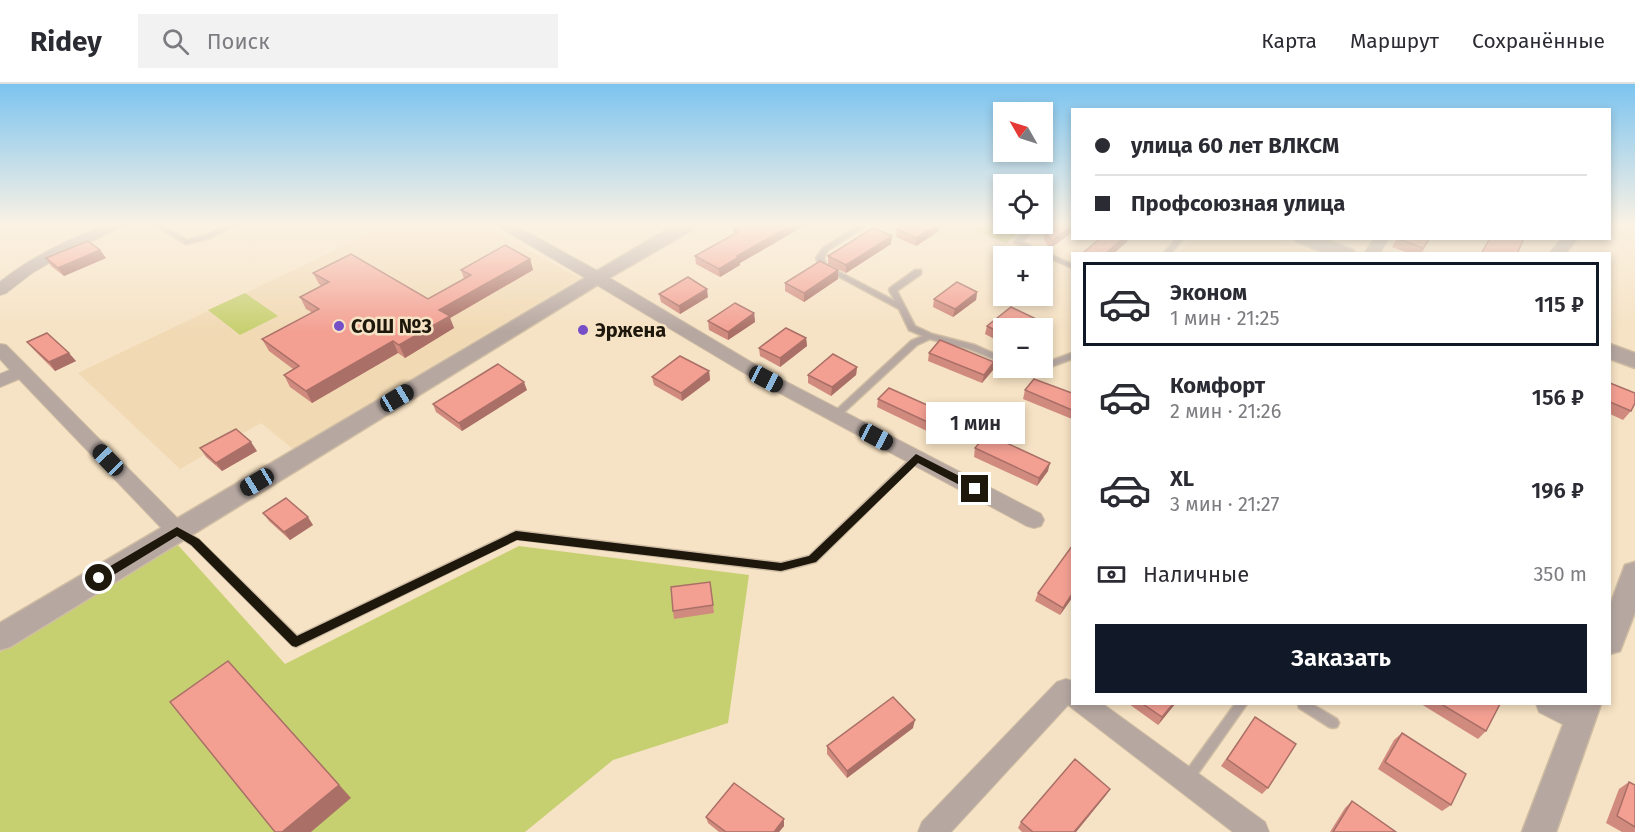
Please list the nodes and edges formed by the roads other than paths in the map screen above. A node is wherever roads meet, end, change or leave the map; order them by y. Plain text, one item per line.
1 (40, 261) edge
2 (567, 261) edge
3 (626, 261) edge
4 (821, 261) edge
5 (918, 272) dead end
6 (597, 278) junction
7 (0, 290) edge
8 (902, 308) junction
9 (928, 336) junction
10 (0, 348) edge
11 (1611, 351) edge
12 (993, 356) edge
13 (1071, 356) edge
14 (1635, 360) edge
15 (1053, 363) edge
16 (22, 371) junction
17 (0, 381) edge
18 (836, 415) junction
19 (916, 458) junction
20 (1034, 520) dead end
21 (177, 531) junction
22 (1635, 573) edge
23 (0, 638) edge
24 (1611, 639) edge
25 (1071, 696) edge
26 (1089, 705) edge
27 (1240, 705) edge
28 (1305, 705) edge
29 (1552, 705) edge
30 (1583, 712) edge
31 (1333, 723) dead end
32 (1186, 780) junction
33 (932, 832) edge
34 (1255, 832) edge
35 (1539, 832) edge

1 - 7 street
2 - 6 street
3 - 6 street
4 - 8 lane
5 - 8 lane
6 - 18 street
6 - 21 street
8 - 9 lane
9 - 12 lane
9 - 18 lane
10 - 16 street
11 - 14 street
13 - 15 lane
16 - 17 street
16 - 21 street
18 - 19 street
19 - 20 street
19 - 21 lane
21 - 23 street
22 - 24 street
25 - 33 street
26 - 32 street
27 - 32 lane
28 - 31 lane
29 - 30 street
30 - 35 street
32 - 34 street

